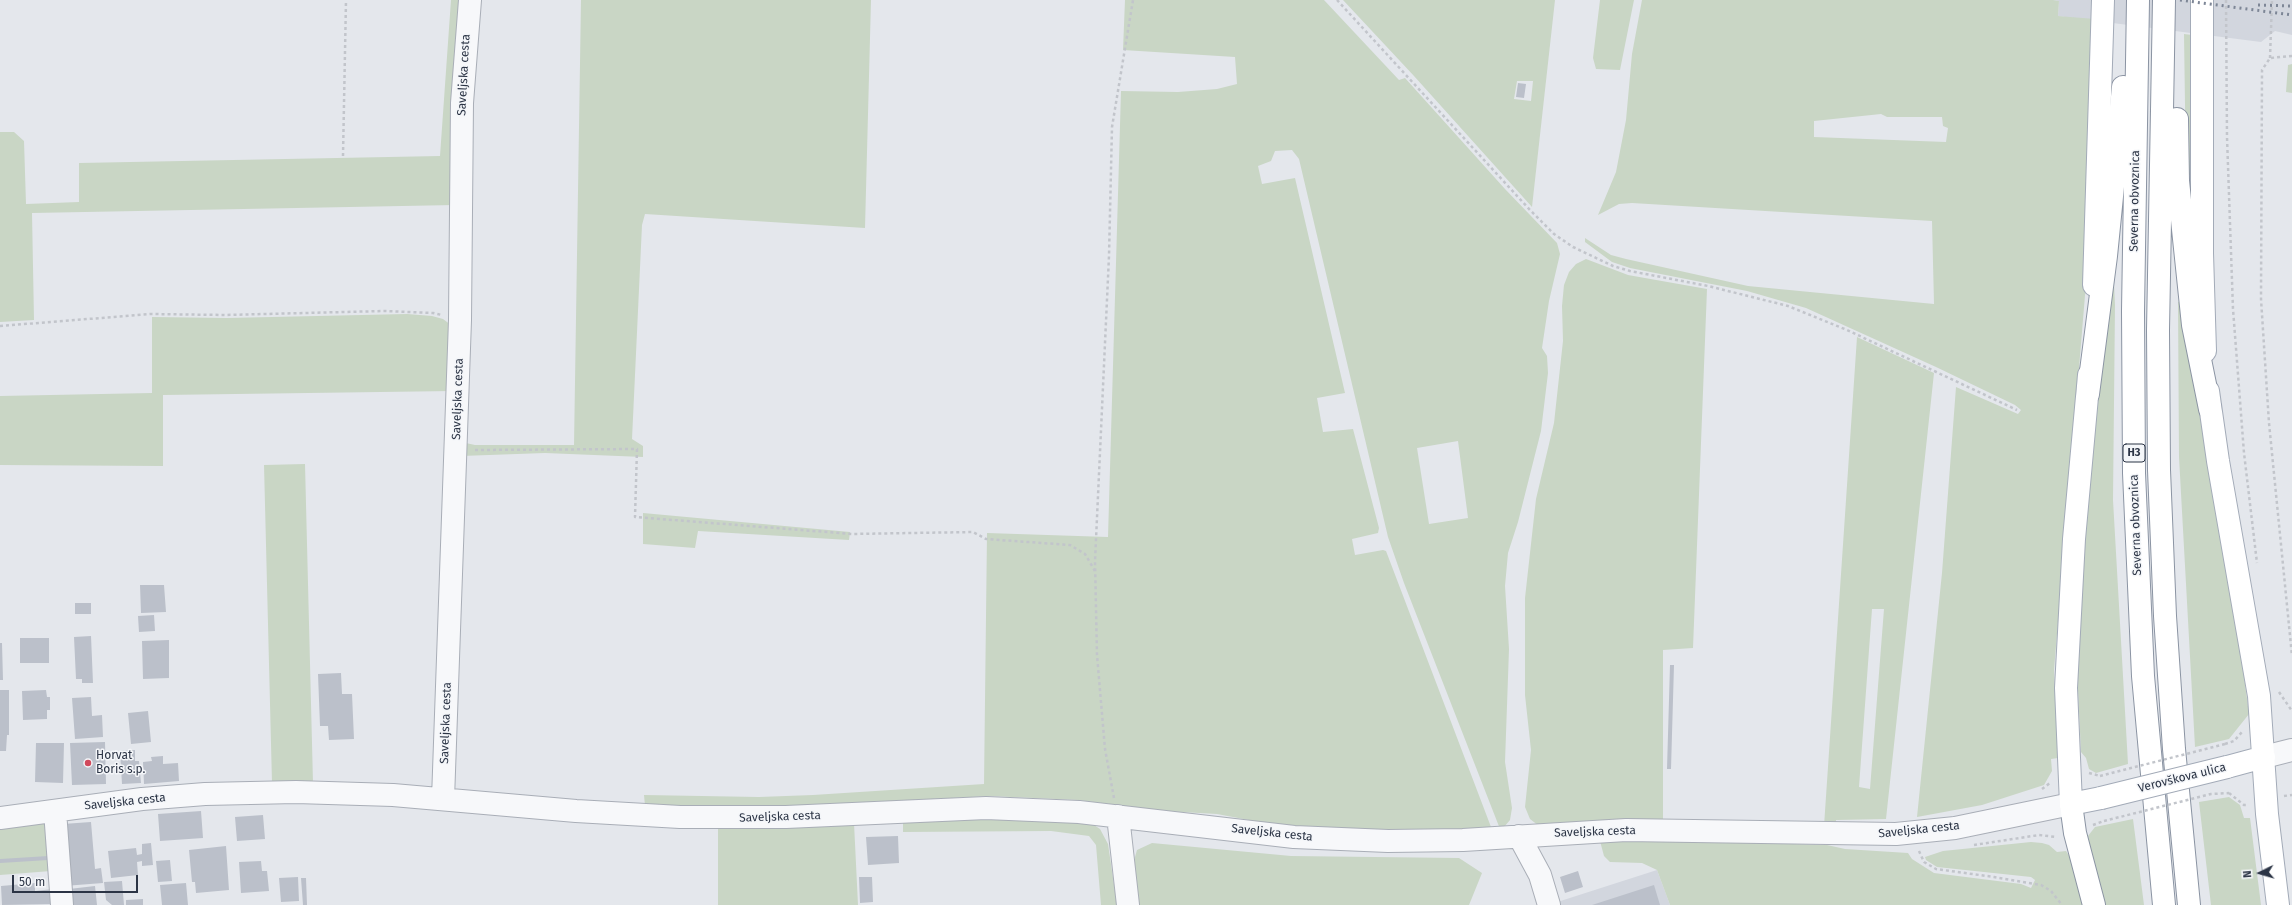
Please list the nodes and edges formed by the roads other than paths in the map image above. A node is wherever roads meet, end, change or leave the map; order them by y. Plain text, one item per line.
1 (470, 0) edge
2 (2103, 0) edge
3 (2127, 0) edge
4 (2138, 0) edge
5 (2164, 0) edge
6 (2171, 0) edge
7 (2202, 0) edge
8 (2088, 394) junction
9 (2210, 409) junction
10 (2292, 750) edge
11 (2264, 758) junction
12 (443, 799) junction
13 (2071, 804) junction
14 (55, 811) junction
15 (1118, 816) junction
16 (0, 818) edge
17 (1519, 836) junction
18 (62, 905) edge
19 (1128, 905) edge
20 (1549, 905) edge
21 (2094, 905) edge
22 (2164, 905) edge
23 (2190, 905) edge
24 (2278, 905) edge

1 - 12 street, Saveljska cesta
2 - 8 main road
3 - 8 main road
4 - 22 main road, Severna obvoznica / H3
5 - 23 main road, Severna obvoznica / H3
6 - 9 main road
7 - 9 main road
8 - 13 main road
9 - 11 main road
10 - 11 street, Verovškova ulica
11 - 13 main road, Verovškova ulica, bridge
11 - 24 main road
12 - 14 street, Saveljska cesta
12 - 15 street, Saveljska cesta
13 - 17 street, Saveljska cesta
13 - 21 main road
14 - 16 street, Saveljska cesta
14 - 18 street
15 - 17 street, Saveljska cesta
15 - 19 street
17 - 20 street

